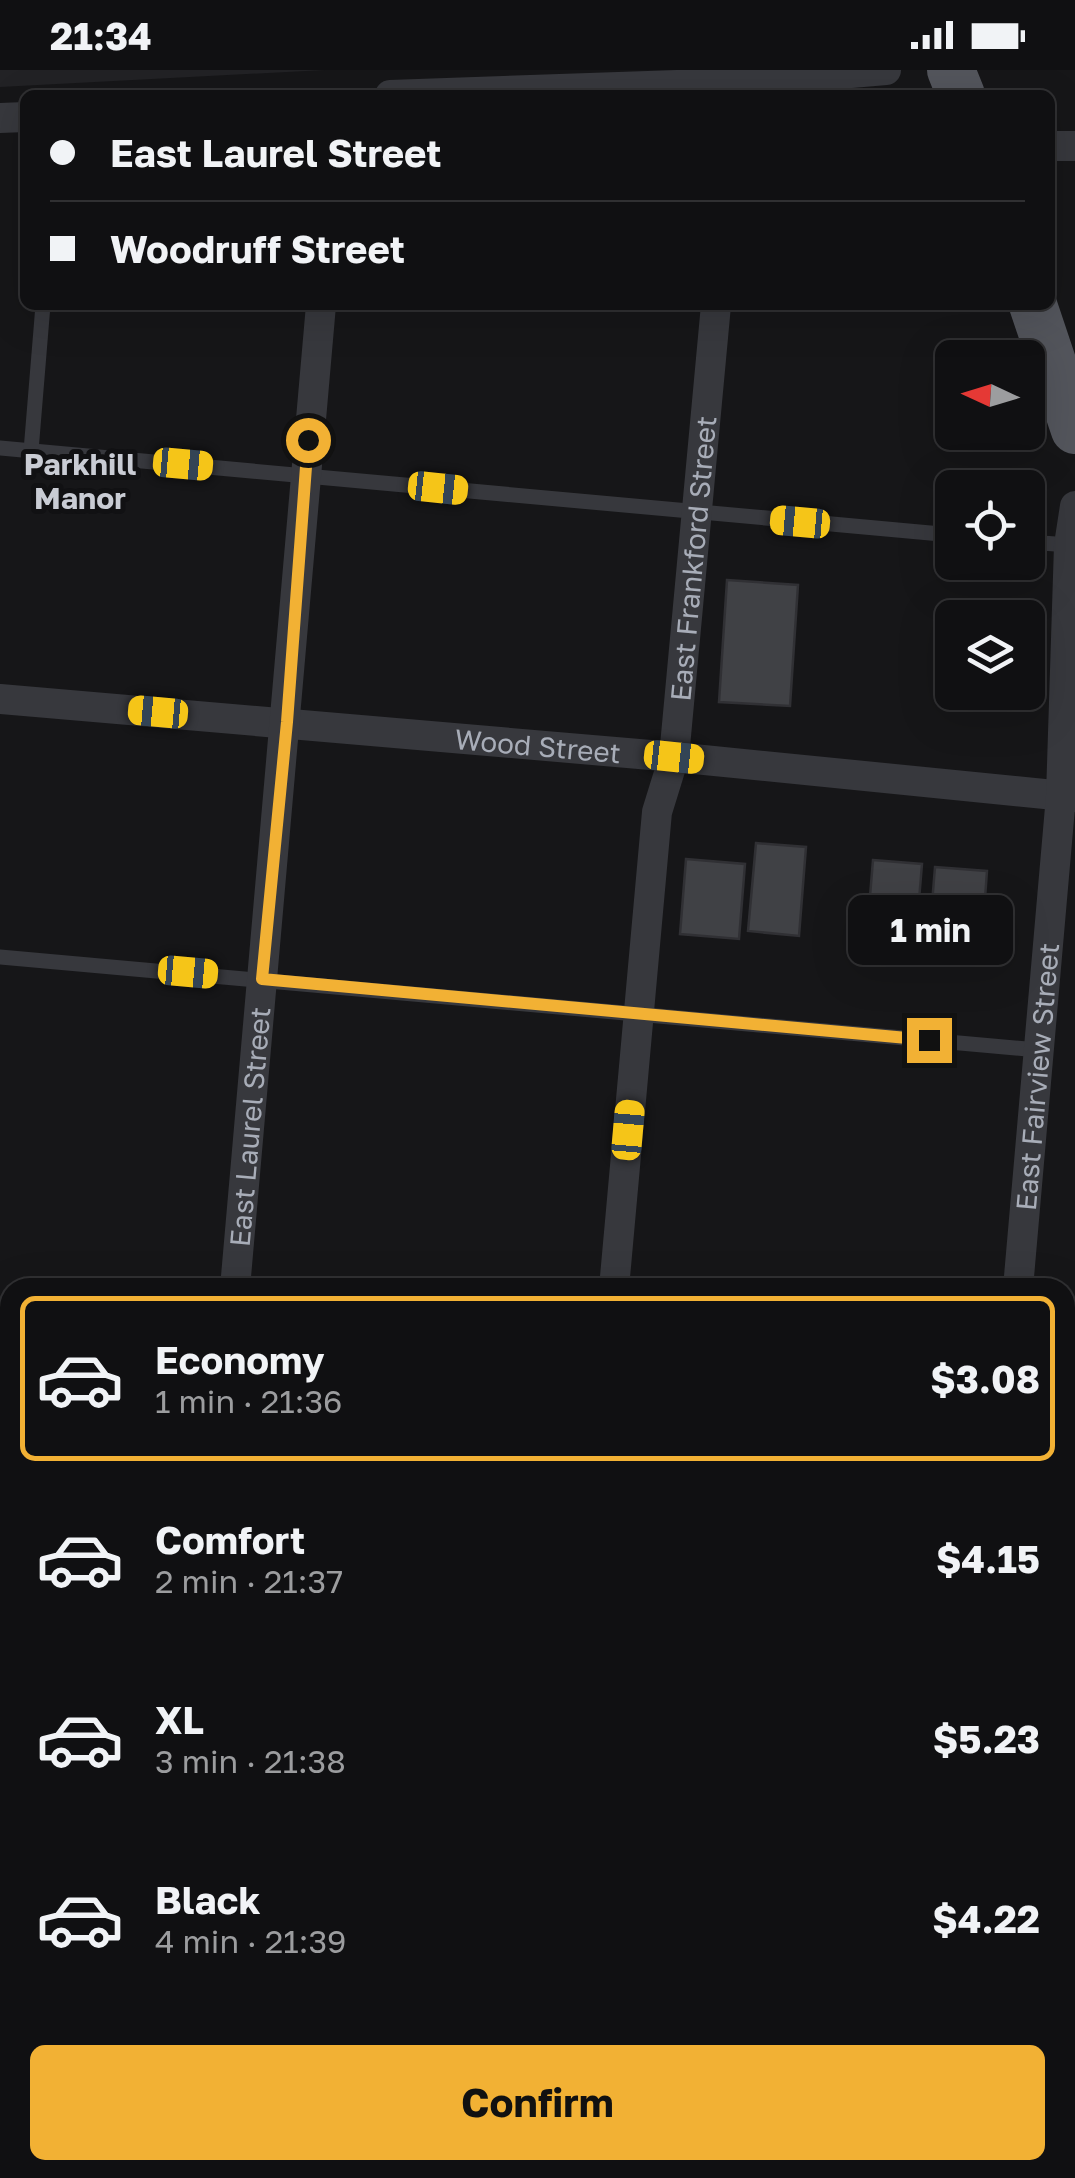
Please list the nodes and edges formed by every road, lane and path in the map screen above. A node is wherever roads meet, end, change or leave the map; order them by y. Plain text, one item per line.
1 (886, 70) edge
2 (733, 89) edge
3 (676, 90) edge
4 (43, 310) edge
5 (321, 310) edge
6 (716, 310) edge
7 (1035, 310) edge
8 (1075, 430) edge
9 (0, 448) edge
10 (31, 451) junction
11 (305, 474) junction
12 (1075, 506) edge
13 (699, 514) junction
14 (935, 535) edge
15 (1045, 543) edge
16 (1070, 544) junction
17 (0, 699) edge
18 (287, 722) junction
19 (674, 757) junction
20 (1068, 796) edge
21 (0, 957) edge
22 (262, 979) junction
23 (638, 1012) junction
24 (1038, 1050) junction
25 (236, 1278) edge
26 (615, 1278) edge
27 (1019, 1278) edge

1 - 2 street
2 - 3 street
4 - 10 lane
5 - 11 street, East Laurel Street
6 - 13 street, East Frankford Street
7 - 8 main road
9 - 10 lane
10 - 11 lane
11 - 13 lane
11 - 18 street, East Laurel Street
12 - 16 street, East Fairview Street
13 - 14 lane
13 - 19 street, East Frankford Street
15 - 16 lane
16 - 20 street, East Fairview Street
17 - 18 street, Wood Street
18 - 19 street, Wood Street
18 - 22 street, East Laurel Street
19 - 20 street, Wood Street
19 - 23 street, East Frankford Street
20 - 24 street, East Fairview Street
21 - 22 lane
22 - 23 lane
22 - 25 street, East Laurel Street
23 - 24 lane
23 - 26 street, East Frankford Street
24 - 27 street, East Fairview Street

